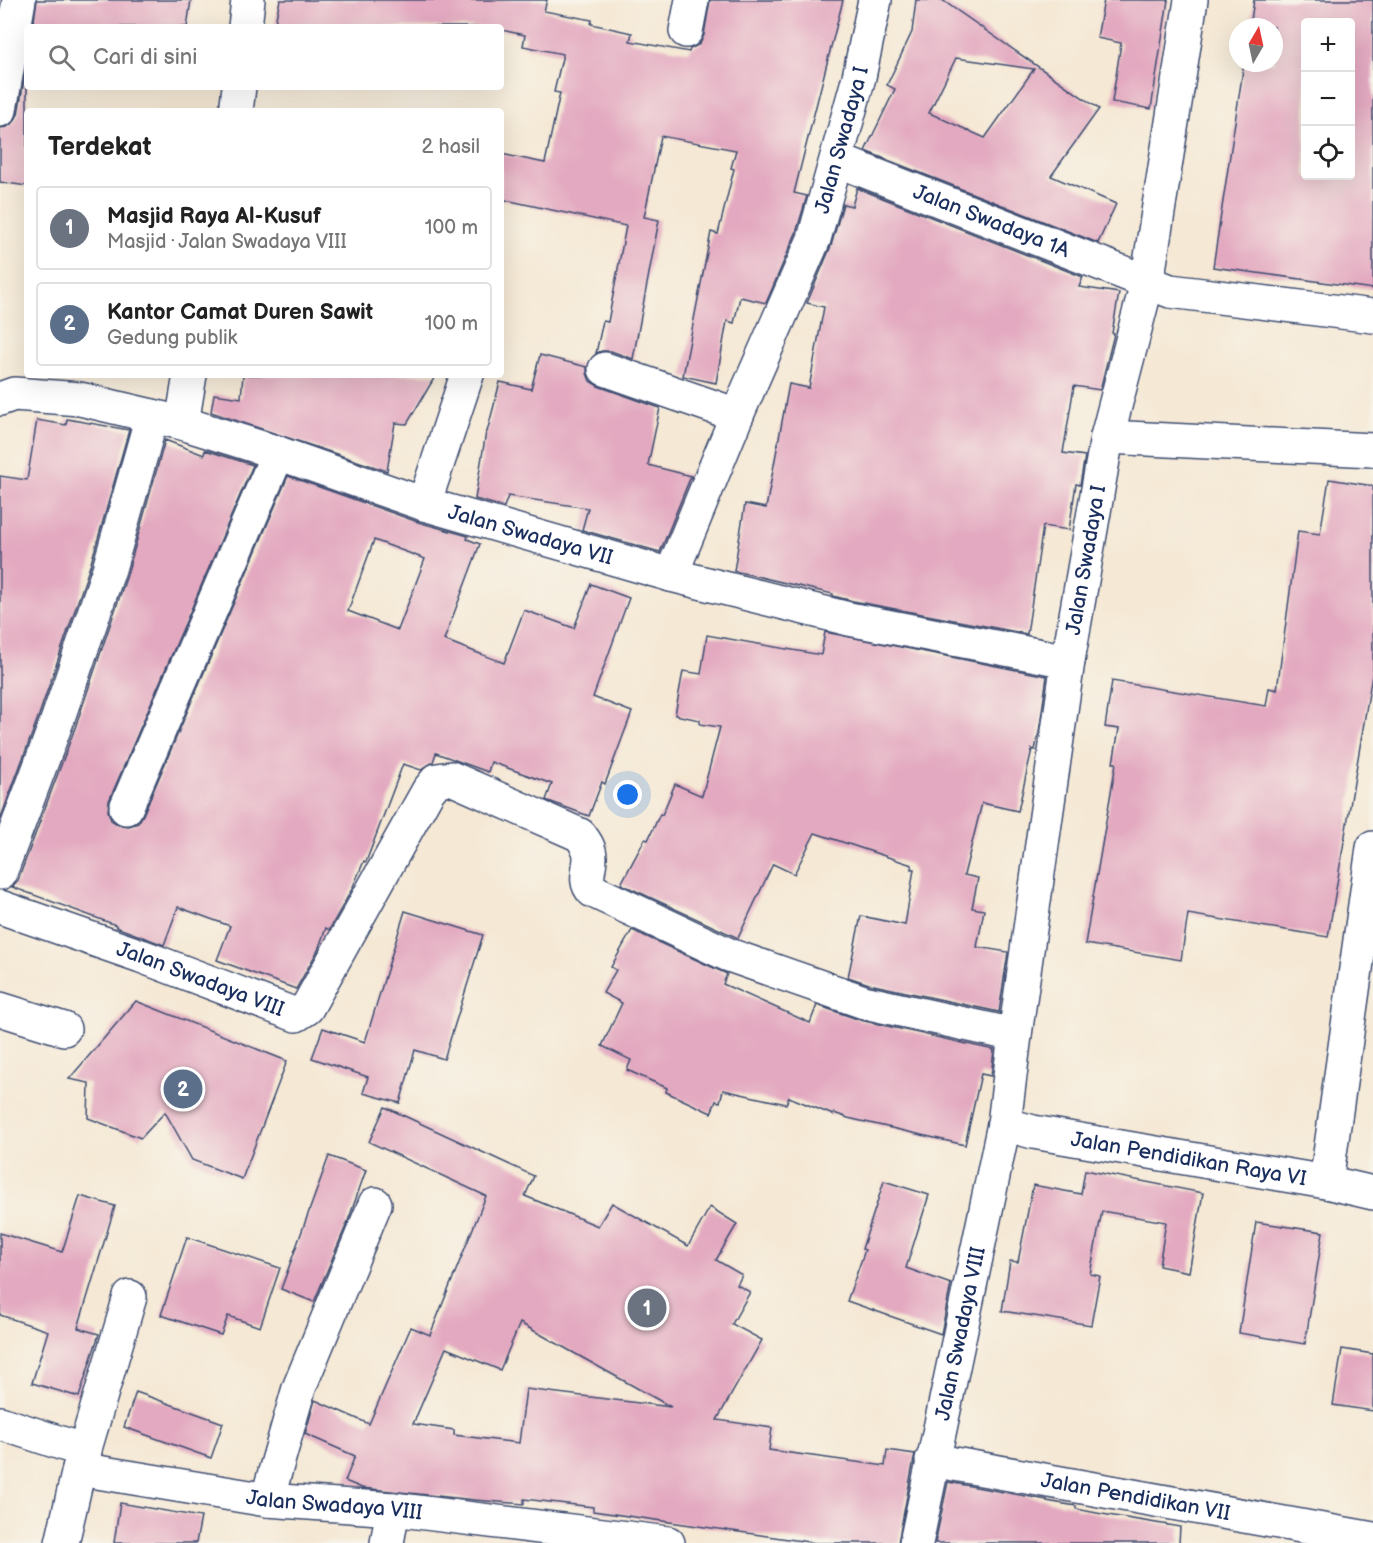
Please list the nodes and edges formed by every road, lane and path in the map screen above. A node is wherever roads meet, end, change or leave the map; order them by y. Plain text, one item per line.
1 (19, 0) edge
2 (248, 0) edge
3 (875, 0) edge
4 (1191, 0) edge
5 (245, 24) edge
6 (239, 90) edge
7 (236, 108) edge
8 (0, 110) edge
9 (837, 160) junction
10 (1147, 283) junction
11 (1373, 316) edge
12 (605, 369) dead end
13 (188, 378) edge
14 (466, 378) edge
15 (0, 399) edge
16 (737, 415) junction
17 (167, 419) junction
18 (1107, 437) junction
19 (1373, 450) edge
20 (278, 453) junction
21 (424, 504) junction
22 (671, 575) junction
23 (1068, 661) junction
24 (126, 808) dead end
25 (1373, 848) edge
26 (0, 873) edge
27 (0, 907) edge
28 (1368, 911) edge
29 (0, 1009) edge
30 (64, 1029) dead end
31 (1015, 1035) junction
32 (1004, 1124) junction
33 (1326, 1182) junction
34 (1373, 1193) edge
35 (375, 1204) dead end
36 (130, 1297) dead end
37 (0, 1424) edge
38 (82, 1460) junction
39 (933, 1460) junction
40 (267, 1500) junction
41 (393, 1509) junction
42 (1373, 1539) edge
43 (62, 1543) edge
44 (387, 1543) edge
45 (668, 1543) edge
46 (916, 1543) edge

1 - 8 street
2 - 5 street
3 - 9 street, Jalan Swadaya I
4 - 10 street, Jalan Swadaya I
6 - 7 street
9 - 10 street, Jalan Swadaya 1A
9 - 16 street, Jalan Swadaya I
10 - 11 street, Jalan Swadaya 1A
10 - 18 street, Jalan Swadaya I
12 - 16 street
13 - 17 street
14 - 21 street
15 - 17 street, Jalan Swadaya VII
16 - 22 street, Jalan Swadaya I
17 - 20 street, Jalan Swadaya VII
17 - 26 street
18 - 19 street
18 - 23 street, Jalan Swadaya I
20 - 21 street, Jalan Swadaya VII
20 - 24 street
21 - 22 street, Jalan Swadaya VII
22 - 23 street, Jalan Swadaya VII
23 - 31 street, Jalan Swadaya I
25 - 28 street
27 - 31 street, Jalan Swadaya VIII
28 - 33 street
29 - 30 street
31 - 32 street, Jalan Swadaya I
32 - 33 street, Jalan Pendidikan Raya VI
32 - 39 street, Jalan Swadaya VIII
33 - 34 street, Jalan Pendidikan Raya VI
35 - 40 street
36 - 38 street
37 - 38 street, Jalan Swadaya VIII
38 - 40 street, Jalan Swadaya VIII
38 - 43 street
39 - 42 street, Jalan Pendidikan VII
39 - 46 street, Jalan Swadaya VIII
40 - 41 street, Jalan Swadaya VIII
41 - 44 street
41 - 45 street, Jalan Swadaya VIII

